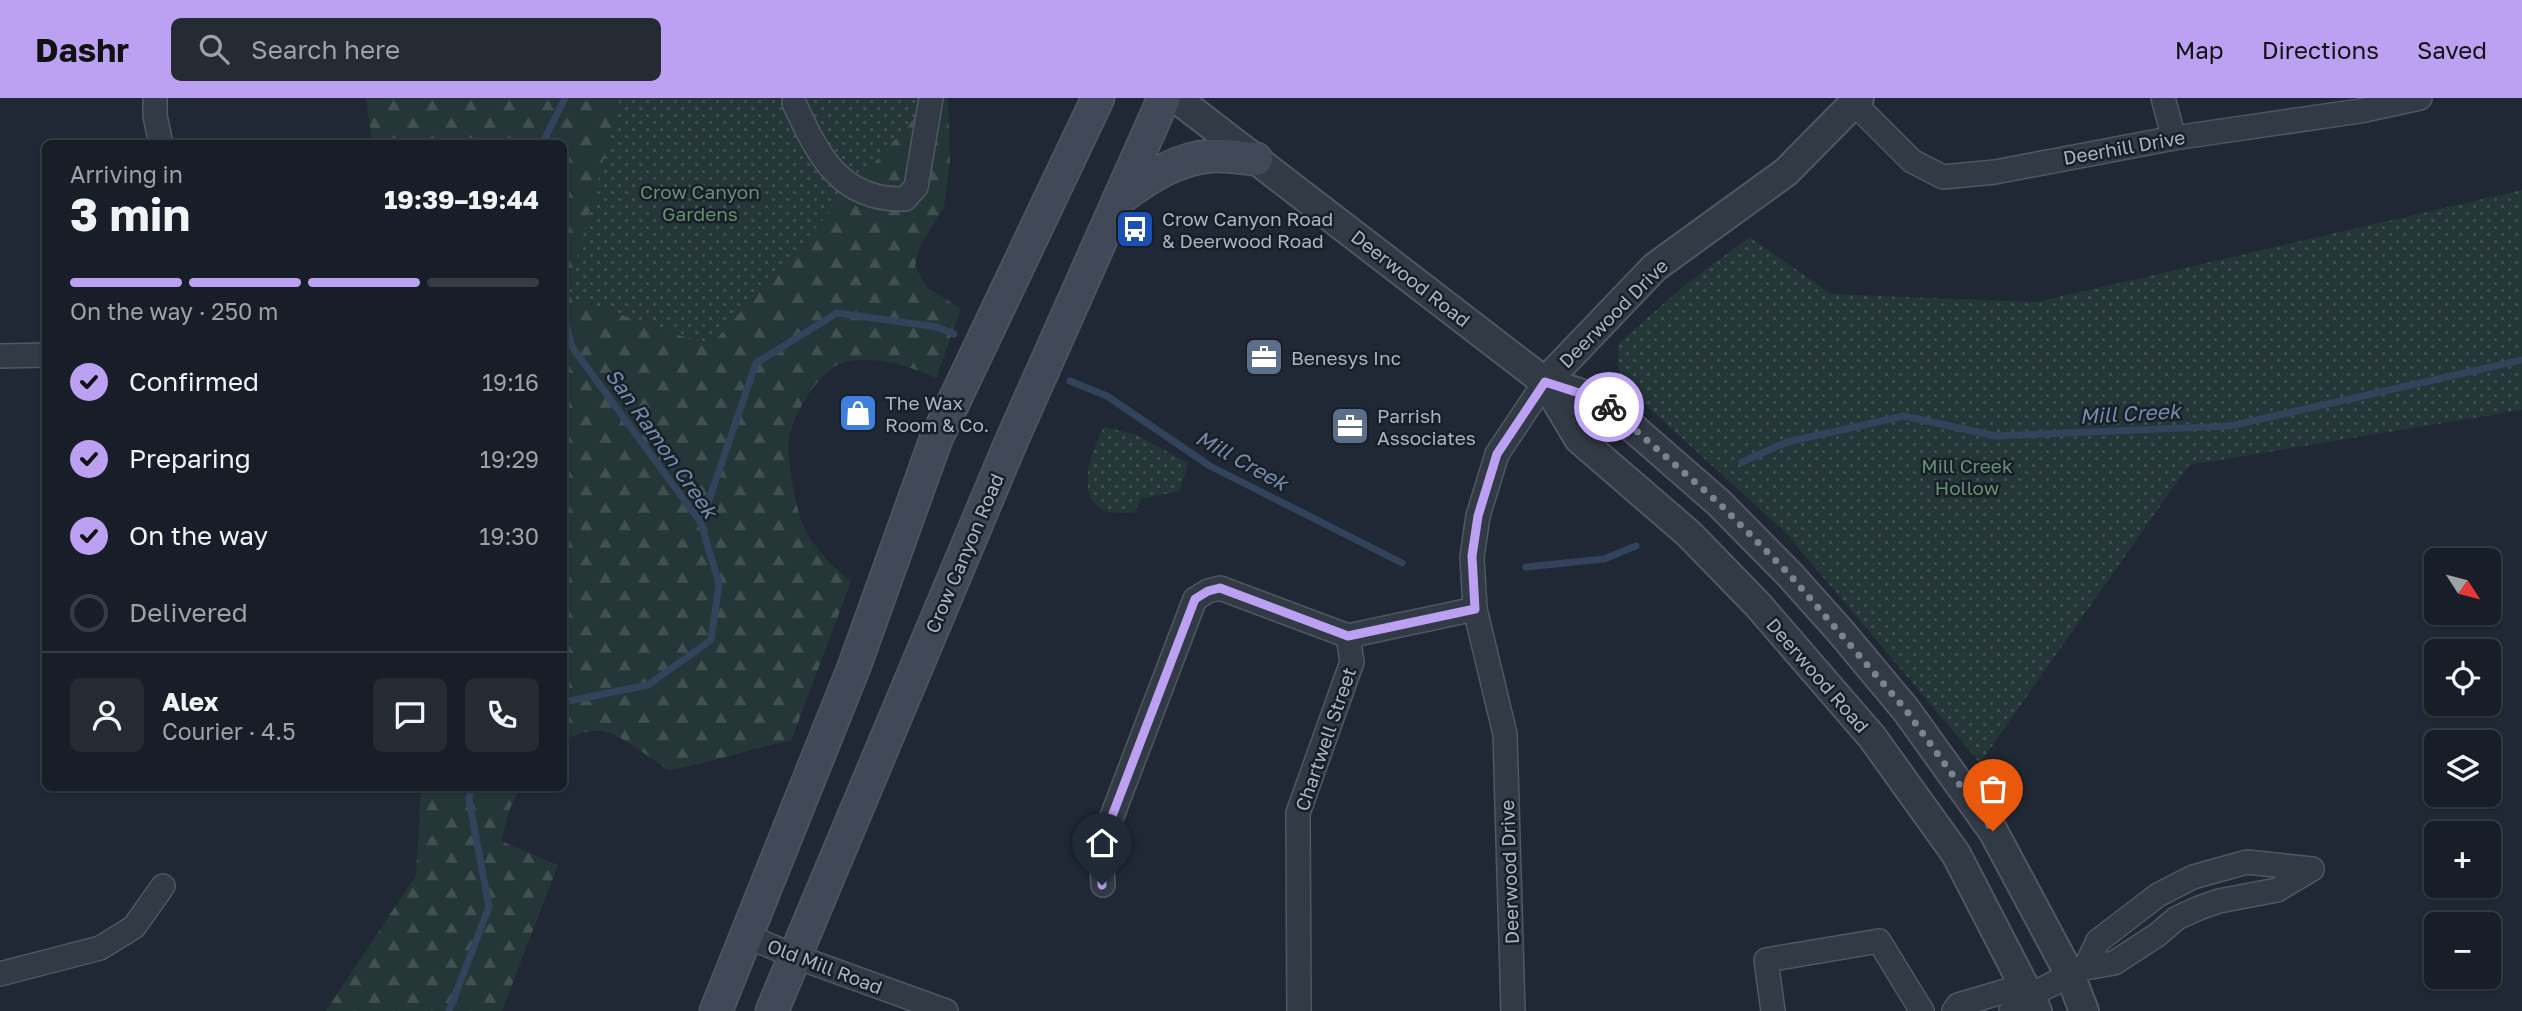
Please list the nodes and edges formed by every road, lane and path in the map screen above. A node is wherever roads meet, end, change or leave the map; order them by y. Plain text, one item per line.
1 (155, 98) edge
2 (931, 98) edge
3 (1098, 98) edge
4 (1164, 98) edge
5 (1176, 98) edge
6 (2163, 98) edge
7 (2420, 98) edge
8 (1857, 101) edge
9 (794, 103) dead end
10 (2174, 138) junction
11 (160, 140) edge
12 (1256, 159) junction
13 (1118, 200) junction
14 (42, 355) edge
15 (0, 356) edge
16 (1545, 382) junction
17 (1475, 609) junction
18 (1348, 636) junction
19 (1102, 885) dead end
20 (163, 886) dead end
21 (744, 935) junction
22 (794, 956) junction
23 (2077, 971) junction
24 (0, 974) edge
25 (2025, 1004) edge
26 (716, 1011) edge
27 (772, 1011) edge
28 (946, 1011) edge
29 (1299, 1011) edge
30 (1513, 1011) edge
31 (1773, 1011) edge
32 (1922, 1011) edge
33 (1954, 1011) edge
34 (2084, 1011) edge

1 - 11 street
2 - 9 street
3 - 21 main road
4 - 13 main road, Crow Canyon Road
5 - 12 street, Deerwood Road
6 - 10 street
7 - 10 street, Deerhill Drive
8 - 10 street, Deerhill Drive
8 - 16 street, Deerwood Drive
12 - 13 main road
12 - 16 street, Deerwood Road
13 - 22 main road, Crow Canyon Road
14 - 15 street
16 - 17 street, Deerwood Drive
16 - 23 street, Deerwood Road
16 - 25 street, Deerwood Road
17 - 18 street
17 - 30 street, Deerwood Drive
18 - 19 street
18 - 29 street, Chartwell Street
20 - 24 street
21 - 22 street, Old Mill Road
21 - 26 main road
22 - 27 main road, Crow Canyon Road
22 - 28 street, Old Mill Road
23 - 23 street
23 - 25 street
23 - 34 street, Deerwood Road
25 - 33 street
31 - 32 street

